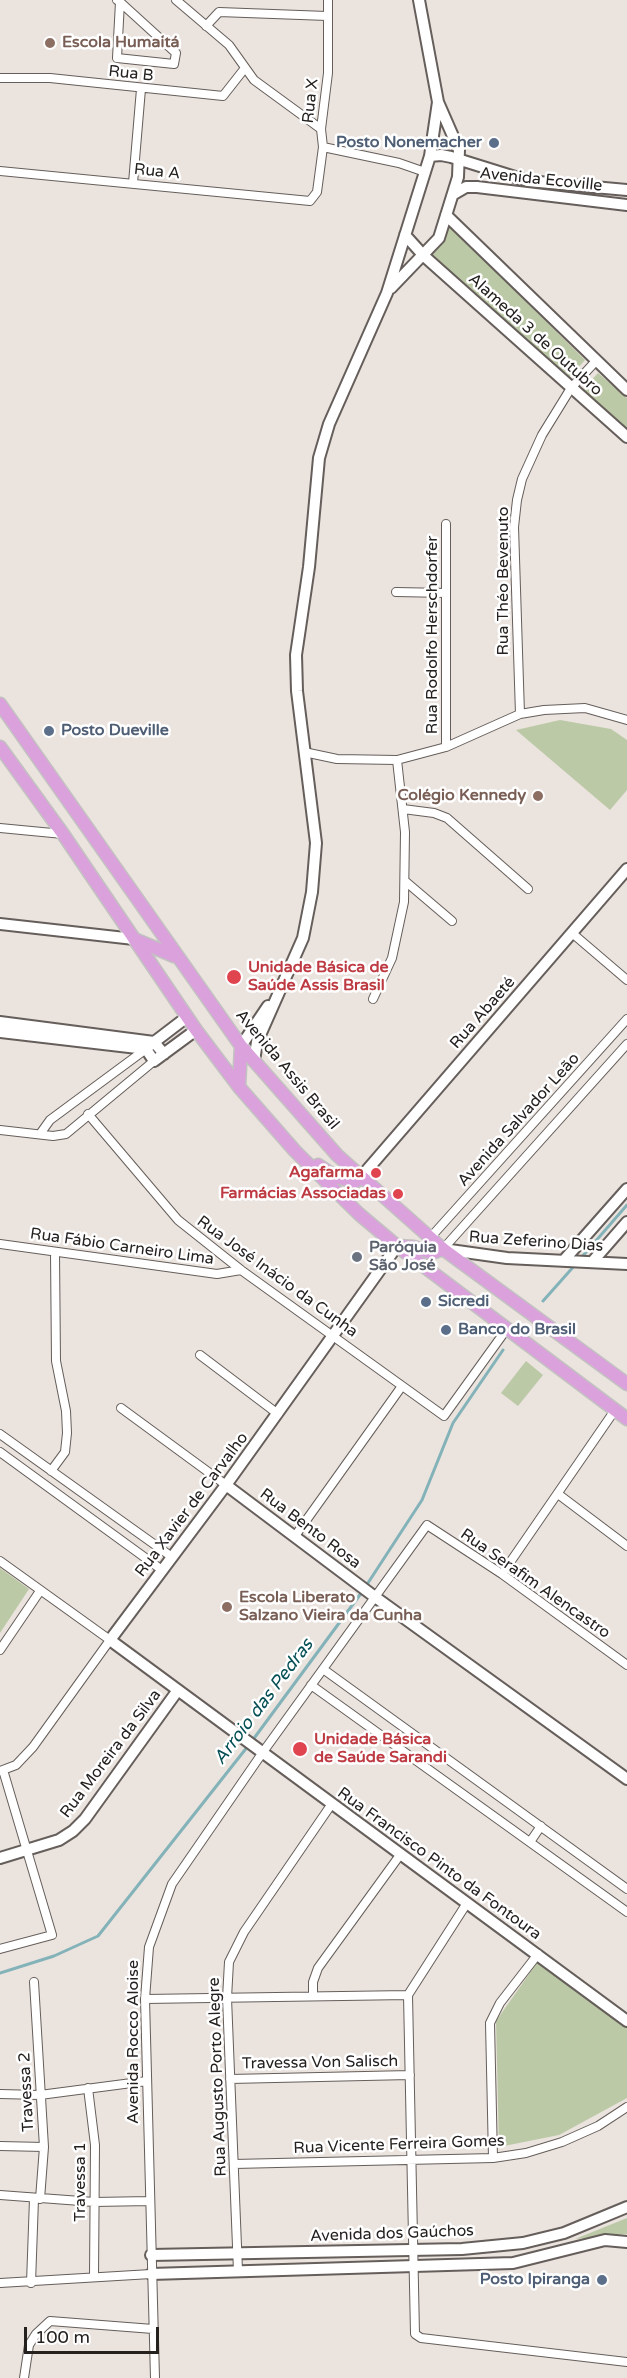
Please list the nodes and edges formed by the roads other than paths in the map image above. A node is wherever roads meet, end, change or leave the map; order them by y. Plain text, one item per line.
1 (176, 0) edge
2 (328, 0) edge
3 (419, 0) edge
4 (119, 1) edge
5 (327, 16) junction
6 (206, 26) junction
7 (245, 68) junction
8 (0, 78) edge
9 (141, 89) junction
10 (438, 102) junction
11 (321, 129) junction
12 (323, 147) junction
13 (430, 156) junction
14 (460, 160) junction
15 (0, 171) edge
16 (425, 172) junction
17 (133, 183) junction
18 (454, 194) junction
19 (627, 198) edge
20 (310, 201) joint
21 (446, 215) junction
22 (439, 238) junction
23 (408, 239) junction
24 (424, 256) junction
25 (387, 293) junction
26 (595, 362) junction
27 (572, 388) junction
28 (627, 390) edge
29 (627, 437) edge
30 (446, 524) dead end
31 (396, 592) dead end
32 (446, 593) junction
33 (0, 704) edge
34 (520, 714) junction
35 (627, 720) edge
36 (0, 747) edge
37 (446, 747) junction
38 (304, 752) junction
39 (397, 760) junction
40 (403, 809) junction
41 (0, 828) edge
42 (63, 834) junction
43 (627, 869) edge
44 (405, 881) junction
45 (528, 889) dead end
46 (452, 921) dead end
47 (0, 924) edge
48 (572, 933) junction
49 (134, 939) junction
50 (177, 958) junction
51 (287, 979) junction
52 (627, 980) edge
53 (373, 999) dead end
54 (187, 1017) junction
55 (627, 1019) edge
56 (0, 1022) edge
57 (196, 1030) junction
58 (0, 1032) edge
59 (627, 1044) edge
60 (150, 1045) junction
61 (241, 1046) junction
62 (164, 1054) junction
63 (154, 1061) junction
64 (254, 1061) junction
65 (240, 1087) junction
66 (88, 1114) junction
67 (0, 1130) edge
68 (529, 1130) junction
69 (40, 1134) junction
70 (541, 1140) junction
71 (295, 1151) junction
72 (362, 1177) junction
73 (627, 1189) edge
74 (627, 1222) edge
75 (430, 1238) junction
76 (0, 1245) edge
77 (397, 1246) junction
78 (443, 1249) junction
79 (56, 1253) junction
80 (568, 1259) junction
81 (589, 1260) junction
82 (627, 1264) edge
83 (241, 1270) junction
84 (506, 1330) junction
85 (333, 1336) junction
86 (200, 1355) dead end
87 (627, 1384) edge
88 (402, 1386) junction
89 (121, 1408) dead end
90 (615, 1410) junction
91 (278, 1414) junction
92 (627, 1419) edge
93 (0, 1434) edge
94 (0, 1452) edge
95 (31, 1458) junction
96 (23, 1470) junction
97 (51, 1472) junction
98 (226, 1485) junction
99 (558, 1494) junction
100 (427, 1525) joint
101 (295, 1536) junction
102 (627, 1546) edge
103 (171, 1557) junction
104 (0, 1562) edge
105 (162, 1570) junction
106 (502, 1574) junction
107 (40, 1591) junction
108 (374, 1596) junction
109 (110, 1640) junction
110 (0, 1650) edge
111 (627, 1665) edge
112 (323, 1669) junction
113 (311, 1685) junction
114 (178, 1690) junction
115 (261, 1751) junction
116 (2, 1770) edge
117 (627, 1779) edge
118 (331, 1805) junction
119 (541, 1827) junction
120 (530, 1842) junction
121 (27, 1851) junction
122 (400, 1855) junction
123 (0, 1858) edge
124 (627, 1889) edge
125 (467, 1903) junction
126 (627, 1912) edge
127 (0, 1949) edge
128 (538, 1954) junction
129 (34, 1982) dead end
130 (408, 1995) junction
131 (313, 1996) junction
132 (227, 1998) junction
133 (145, 1999) junction
134 (627, 2021) edge
135 (410, 2074) junction
136 (230, 2079) junction
137 (147, 2081) junction
138 (88, 2088) junction
139 (0, 2094) edge
140 (40, 2095) junction
141 (627, 2107) edge
142 (0, 2146) edge
143 (44, 2147) junction
144 (493, 2158) junction
145 (412, 2160) junction
146 (234, 2164) junction
147 (0, 2195) edge
148 (37, 2199) junction
149 (94, 2202) junction
150 (150, 2202) junction
151 (627, 2207) edge
152 (564, 2233) junction
153 (627, 2242) edge
154 (413, 2249) junction
155 (570, 2250) junction
156 (237, 2253) junction
157 (151, 2255) junction
158 (414, 2266) junction
159 (238, 2271) junction
160 (151, 2274) junction
161 (94, 2276) junction
162 (0, 2283) edge
163 (31, 2283) junction
164 (153, 2329) junction
165 (627, 2362) edge
166 (24, 2378) edge
167 (155, 2378) edge

1 - 6 street
2 - 5 street, Rua X
3 - 10 street
4 - 4 street
5 - 6 street
5 - 11 street, Rua X
6 - 7 street
7 - 9 street, Rua B
7 - 11 street
8 - 9 street, Rua B
9 - 17 street
10 - 13 street
10 - 14 street
11 - 12 street, Rua X
12 - 16 street
12 - 20 street, Rua X
13 - 14 street, Avenida Ecoville
13 - 16 street
14 - 18 street
14 - 19 street, Avenida Ecoville
15 - 17 street, Rua A
16 - 23 street
17 - 20 street, Rua A
18 - 19 street, Avenida Ecoville
18 - 21 street
21 - 22 street
21 - 26 street, Alameda 3 de Outubro
22 - 23 street
22 - 24 street
23 - 24 street, Alameda 3 de Outubro
23 - 25 street
24 - 25 street
24 - 27 street, Alameda 3 de Outubro
25 - 38 street
26 - 27 street, Rua Théo Bevenuto
26 - 28 street, Alameda 3 de Outubro
27 - 29 street, Alameda 3 de Outubro
27 - 34 street, Rua Théo Bevenuto
30 - 32 street, Rua Rodolfo Herschdorfer
31 - 32 street
32 - 37 street, Rua Rodolfo Herschdorfer
33 - 50 main road, Avenida Assis Brasil
34 - 35 street
34 - 37 street
36 - 42 main road
37 - 39 street
38 - 39 street
38 - 51 street
39 - 40 street
40 - 44 street
40 - 45 street
41 - 42 street
42 - 49 main road
43 - 48 street, Rua Abaeté
44 - 46 street
44 - 53 street
47 - 49 street
48 - 52 street
48 - 72 street, Rua Abaeté
49 - 50 main road
49 - 54 main road
50 - 61 main road, Avenida Assis Brasil
51 - 61 street
51 - 64 street
54 - 57 main road
54 - 60 street
55 - 68 street, Avenida Salvador Leão
56 - 60 street
57 - 62 street
57 - 65 main road
58 - 60 street
59 - 70 street, Avenida Salvador Leão
60 - 62 street
60 - 63 street
60 - 69 street
61 - 64 main road, Avenida Assis Brasil
61 - 65 main road
62 - 63 street
63 - 66 street
64 - 72 main road, Avenida Assis Brasil
65 - 71 main road
66 - 69 street
66 - 83 street, Rua José Inácio da Cunha
67 - 69 street
68 - 70 street
68 - 75 street, Avenida Salvador Leão
70 - 78 street, Avenida Salvador Leão
71 - 72 main road
71 - 77 main road
72 - 75 main road, Avenida Assis Brasil
73 - 80 street
74 - 81 street
75 - 78 main road, Avenida Assis Brasil
76 - 79 street, Rua Fábio Carneiro Lima
77 - 78 main road
77 - 84 main road
77 - 85 street, Rua Xavier de Carvalho
78 - 80 street, Rua Zeferino Dias
78 - 87 main road, Avenida Assis Brasil
79 - 83 street, Rua Fábio Carneiro Lima
79 - 97 street
80 - 81 street, Rua Zeferino Dias
81 - 82 street, Rua Zeferino Dias
83 - 85 street, Rua José Inácio da Cunha
84 - 88 street, Rua José Inácio da Cunha
84 - 90 main road
85 - 88 street, Rua José Inácio da Cunha
85 - 91 street, Rua Xavier de Carvalho
86 - 91 street
88 - 101 street
89 - 98 street, Rua Bento Rosa
90 - 92 main road
90 - 99 street
91 - 98 street, Rua Xavier de Carvalho
93 - 95 street
94 - 96 street
95 - 96 street
95 - 97 street
96 - 105 street
97 - 103 street
98 - 101 street, Rua Bento Rosa
98 - 103 street, Rua Xavier de Carvalho
99 - 102 street
99 - 106 street
100 - 106 street, Rua Serafim Alencastro
100 - 108 street, Avenida Rocco Aloise
101 - 108 street, Rua Bento Rosa
103 - 105 street, Rua Xavier de Carvalho
104 - 107 street, Rua Francisco Pinto da Fontoura
105 - 109 street, Rua Xavier de Carvalho
106 - 111 street, Rua Serafim Alencastro
107 - 109 street, Rua Francisco Pinto da Fontoura
107 - 110 street
108 - 112 street, Avenida Rocco Aloise
108 - 117 street, Rua Bento Rosa
109 - 114 street, Rua Francisco Pinto da Fontoura
109 - 116 street, Rua Xavier de Carvalho
112 - 113 street, Avenida Rocco Aloise
112 - 119 street
113 - 115 street, Avenida Rocco Aloise
113 - 120 street
114 - 115 street, Rua Francisco Pinto da Fontoura
114 - 121 street, Rua Moreira da Silva
115 - 118 street, Rua Francisco Pinto da Fontoura
115 - 133 street, Avenida Rocco Aloise
116 - 121 street
118 - 122 street, Rua Francisco Pinto da Fontoura
118 - 132 street, Rua Augusto Porto Alegre
119 - 120 street
119 - 124 street
120 - 126 street
121 - 123 street, Rua Moreira da Silva
121 - 127 street
122 - 125 street, Rua Francisco Pinto da Fontoura
122 - 131 street
125 - 128 street, Rua Francisco Pinto da Fontoura
125 - 130 street
128 - 134 street, Rua Francisco Pinto da Fontoura
128 - 144 street
129 - 140 street, Travessa 2
130 - 131 street
130 - 135 street
131 - 132 street
132 - 133 street
132 - 136 street, Rua Augusto Porto Alegre
133 - 137 street, Avenida Rocco Aloise
135 - 136 street, Travessa Von Salisch
135 - 145 street
136 - 146 street, Rua Augusto Porto Alegre
137 - 138 street
137 - 150 street, Avenida Rocco Aloise
138 - 140 street
138 - 149 street, Travessa 1
139 - 140 street
140 - 143 street, Travessa 2
141 - 144 street, Rua Vicente Ferreira Gomes
142 - 143 street
143 - 148 street, Travessa 2
144 - 145 street, Rua Vicente Ferreira Gomes
145 - 146 street, Rua Vicente Ferreira Gomes
145 - 154 street
146 - 156 street, Rua Augusto Porto Alegre
147 - 148 street
148 - 149 street
148 - 163 street, Travessa 2
149 - 150 street
149 - 161 street, Travessa 1
150 - 157 street, Avenida Rocco Aloise
151 - 152 street, Avenida dos Gaúchos
152 - 154 street, Avenida dos Gaúchos
152 - 155 street
153 - 155 street, Avenida dos Gaúchos
154 - 156 street, Avenida dos Gaúchos
154 - 158 street
155 - 158 street, Avenida dos Gaúchos
156 - 157 street, Avenida dos Gaúchos
156 - 159 street, Rua Augusto Porto Alegre
157 - 160 street, Avenida Rocco Aloise
158 - 159 street, Avenida dos Gaúchos
158 - 165 street
159 - 160 street, Avenida dos Gaúchos
160 - 161 street
160 - 164 street, Avenida Rocco Aloise
161 - 163 street
162 - 163 street
164 - 166 street
164 - 167 street, Avenida Rocco Aloise

